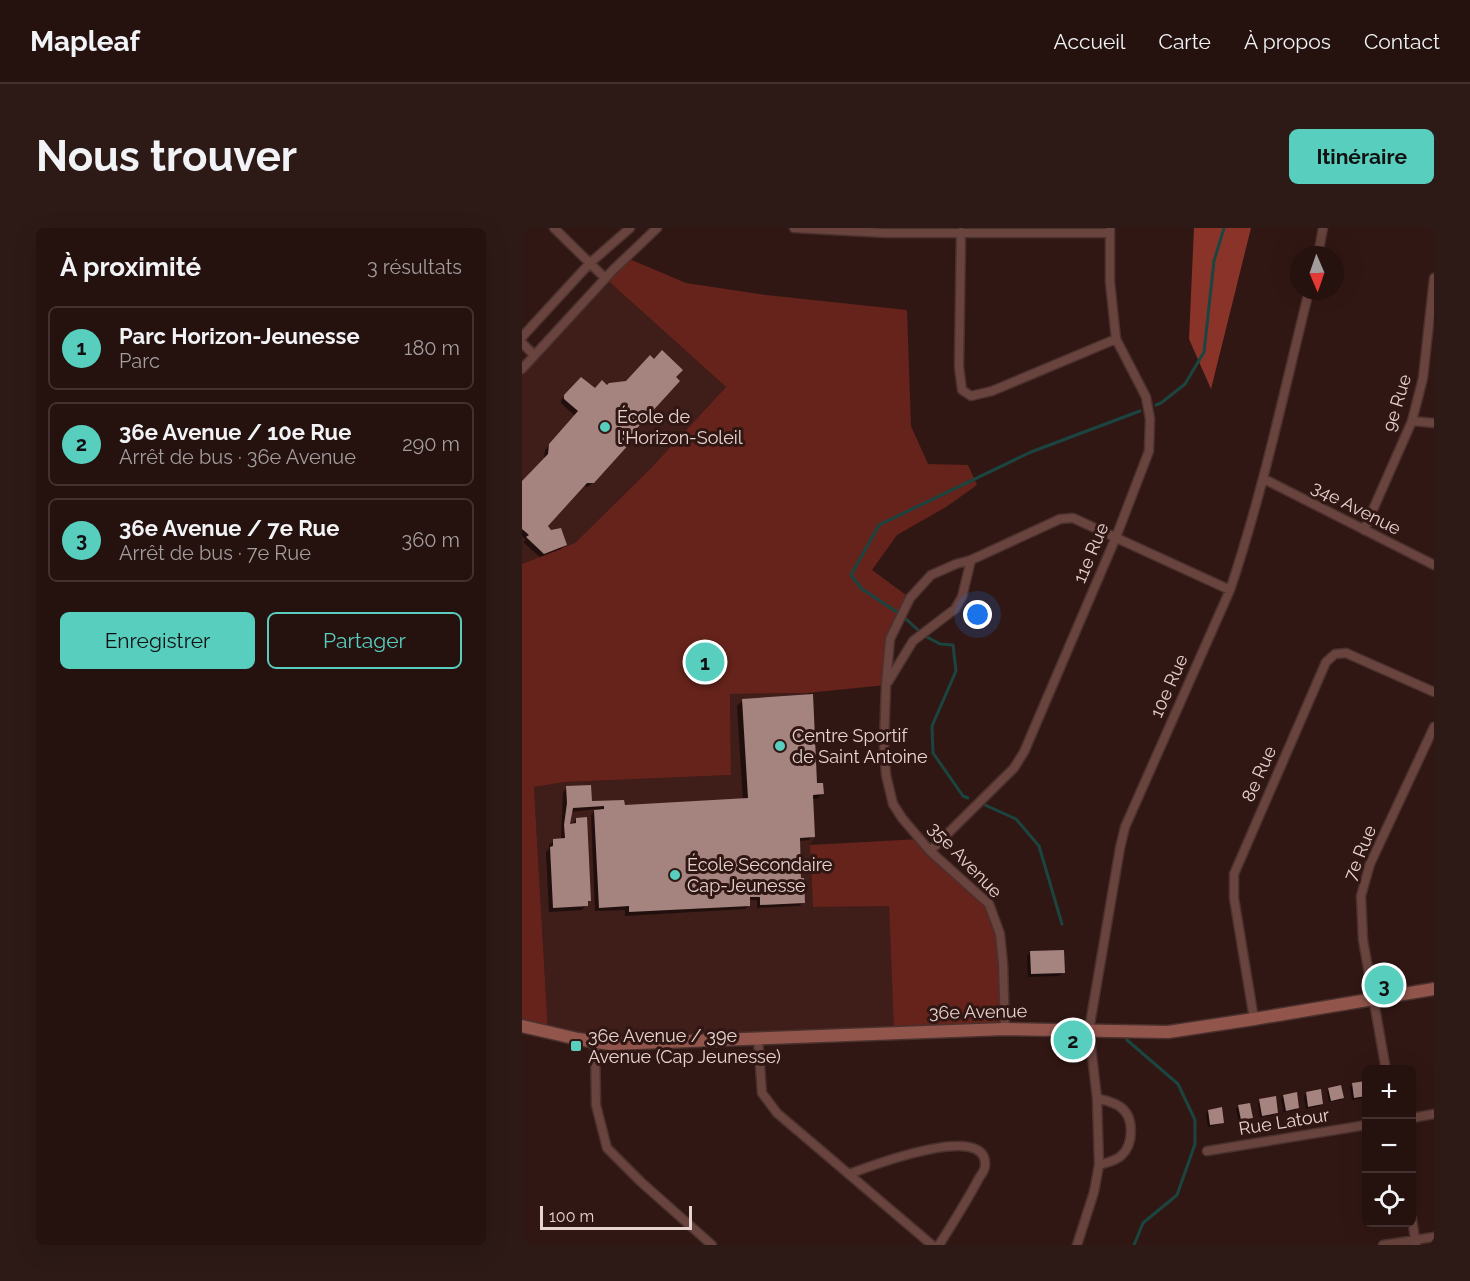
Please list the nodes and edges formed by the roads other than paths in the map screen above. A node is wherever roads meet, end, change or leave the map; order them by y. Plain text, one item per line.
1 (554, 228) edge
2 (630, 228) edge
3 (657, 228) edge
4 (794, 228) edge
5 (1323, 228) edge
6 (1000, 230) edge
7 (1110, 230) edge
8 (889, 231) edge
9 (961, 232) junction
10 (1320, 246) edge
11 (590, 263) junction
12 (605, 278) junction
13 (1434, 278) edge
14 (1307, 300) edge
15 (522, 337) edge
16 (1116, 339) junction
17 (522, 343) edge
18 (534, 356) junction
19 (522, 369) edge
20 (1412, 421) junction
21 (1434, 423) edge
22 (1264, 479) junction
23 (1364, 530) junction
24 (1116, 537) junction
25 (971, 560) junction
26 (1434, 565) edge
27 (1230, 590) junction
28 (886, 685) junction
29 (1434, 692) edge
30 (1434, 727) edge
31 (930, 851) junction
32 (1434, 989) edge
33 (1374, 999) junction
34 (1254, 1020) junction
35 (522, 1026) edge
36 (1005, 1029) junction
37 (1089, 1030) junction
38 (758, 1039) junction
39 (595, 1042) junction
40 (1385, 1065) edge
41 (1097, 1098) junction
42 (1434, 1114) edge
43 (1416, 1117) edge
44 (1362, 1126) edge
45 (1207, 1151) dead end
46 (1099, 1165) junction
47 (849, 1174) junction
48 (1413, 1227) edge
49 (1434, 1237) edge
50 (1416, 1243) edge
51 (1080, 1244) edge
52 (712, 1245) edge
53 (932, 1245) edge
54 (939, 1245) edge
55 (1383, 1245) edge

1 - 11 street
2 - 11 street
3 - 12 street
4 - 8 street
5 - 10 street
6 - 7 street
6 - 9 street
7 - 16 street, 11e Rue
8 - 9 street
9 - 16 street
11 - 12 street
11 - 15 street
12 - 18 street
13 - 20 street, 9e Rue
14 - 22 street, 10e Rue
16 - 24 street, 11e Rue
17 - 18 street
18 - 19 street
20 - 21 street
20 - 23 street, 9e Rue
22 - 23 street, 34e Avenue
22 - 27 street, 10e Rue
23 - 26 street, 34e Avenue
24 - 25 street, 35e Avenue
24 - 27 street, 35e Avenue
24 - 31 street, 11e Rue
25 - 28 street
25 - 28 street, 35e Avenue
27 - 37 street, 10e Rue
28 - 31 street, 35e Avenue
29 - 34 street, 8e Rue
30 - 33 street, 7e Rue
31 - 36 street, 35e Avenue
32 - 33 street, 36e Avenue
33 - 34 street, 36e Avenue
33 - 40 street, 7e Rue
34 - 37 street, 36e Avenue
35 - 39 street, 36e Avenue
36 - 37 street, 36e Avenue
36 - 38 street, 36e Avenue
37 - 41 street, 10e Rue
38 - 39 street, 36e Avenue
38 - 47 street
39 - 52 street
41 - 46 street, 10e Rue
41 - 46 street
42 - 43 street
44 - 45 street, Rue Latour
46 - 51 street, 10e Rue
47 - 53 street
47 - 54 street
48 - 50 street
49 - 50 street
50 - 55 street

